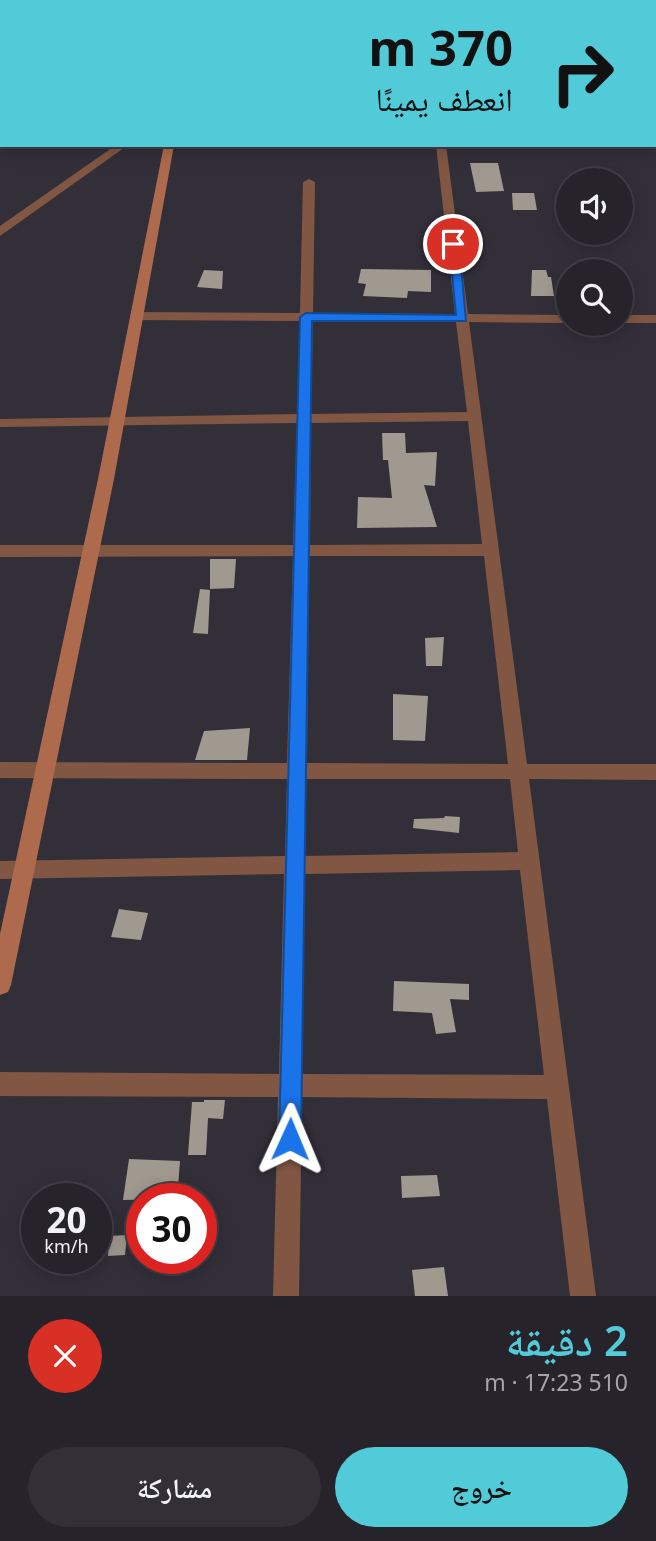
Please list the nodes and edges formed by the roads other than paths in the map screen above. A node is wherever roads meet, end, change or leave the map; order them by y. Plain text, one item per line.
1 (119, 147) edge
2 (169, 147) edge
3 (441, 147) edge
4 (309, 182) dead end
5 (0, 232) edge
6 (136, 316) junction
7 (306, 317) junction
8 (462, 318) junction
9 (556, 319) edge
10 (633, 319) edge
11 (656, 320) edge
12 (474, 416) junction
13 (304, 418) junction
14 (117, 420) junction
15 (0, 423) edge
16 (490, 550) junction
17 (0, 551) edge
18 (90, 551) junction
19 (302, 551) junction
20 (297, 769) junction
21 (0, 770) edge
22 (45, 770) junction
23 (517, 771) junction
24 (656, 772) edge
25 (528, 861) junction
26 (295, 865) junction
27 (24, 869) junction
28 (0, 870) edge
29 (0, 985) edge
30 (0, 1084) edge
31 (291, 1086) junction
32 (557, 1087) junction
33 (286, 1296) edge
34 (583, 1296) edge

1 - 5 street
2 - 6 street
3 - 8 street
4 - 7 street
6 - 7 street
6 - 14 street
7 - 8 street
7 - 13 street
8 - 9 street
8 - 12 street
10 - 11 street
12 - 13 street
12 - 16 street
13 - 14 street
13 - 19 street
14 - 15 street
14 - 18 street
16 - 19 street
16 - 23 street
17 - 18 street
18 - 19 street
18 - 22 street
19 - 20 street
20 - 22 street
20 - 23 street
20 - 26 street
21 - 22 street
22 - 27 street
23 - 24 street
23 - 25 street
25 - 26 street
25 - 32 street
26 - 27 street
26 - 31 street
27 - 28 street
27 - 29 street
30 - 31 street
31 - 32 street
31 - 33 street
32 - 34 street

